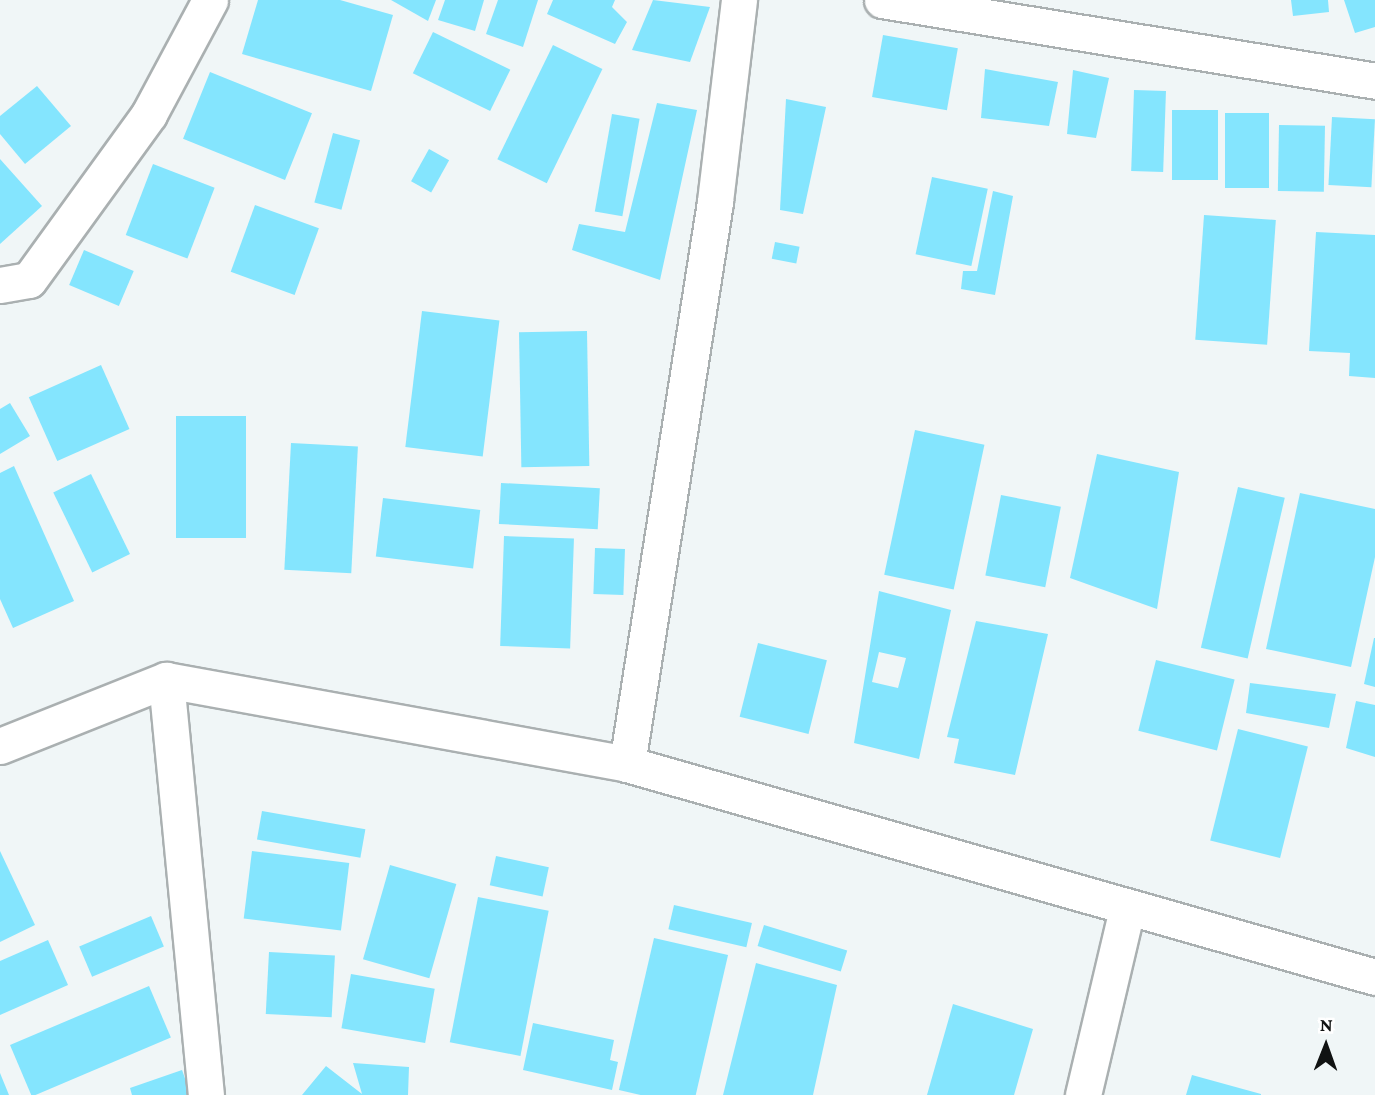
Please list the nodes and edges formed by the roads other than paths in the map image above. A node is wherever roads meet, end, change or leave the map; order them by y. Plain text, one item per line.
1 (210, 0) edge
2 (739, 0) edge
3 (882, 0) edge
4 (1375, 81) edge
5 (0, 285) edge
6 (166, 680) junction
7 (0, 746) edge
8 (627, 764) junction
9 (1127, 909) junction
10 (1375, 977) edge
11 (205, 1095) edge
12 (1083, 1095) edge

1 - 5 street
2 - 8 street
3 - 4 street
6 - 7 street
6 - 8 street
6 - 11 street
8 - 9 street
9 - 10 street
9 - 12 street

